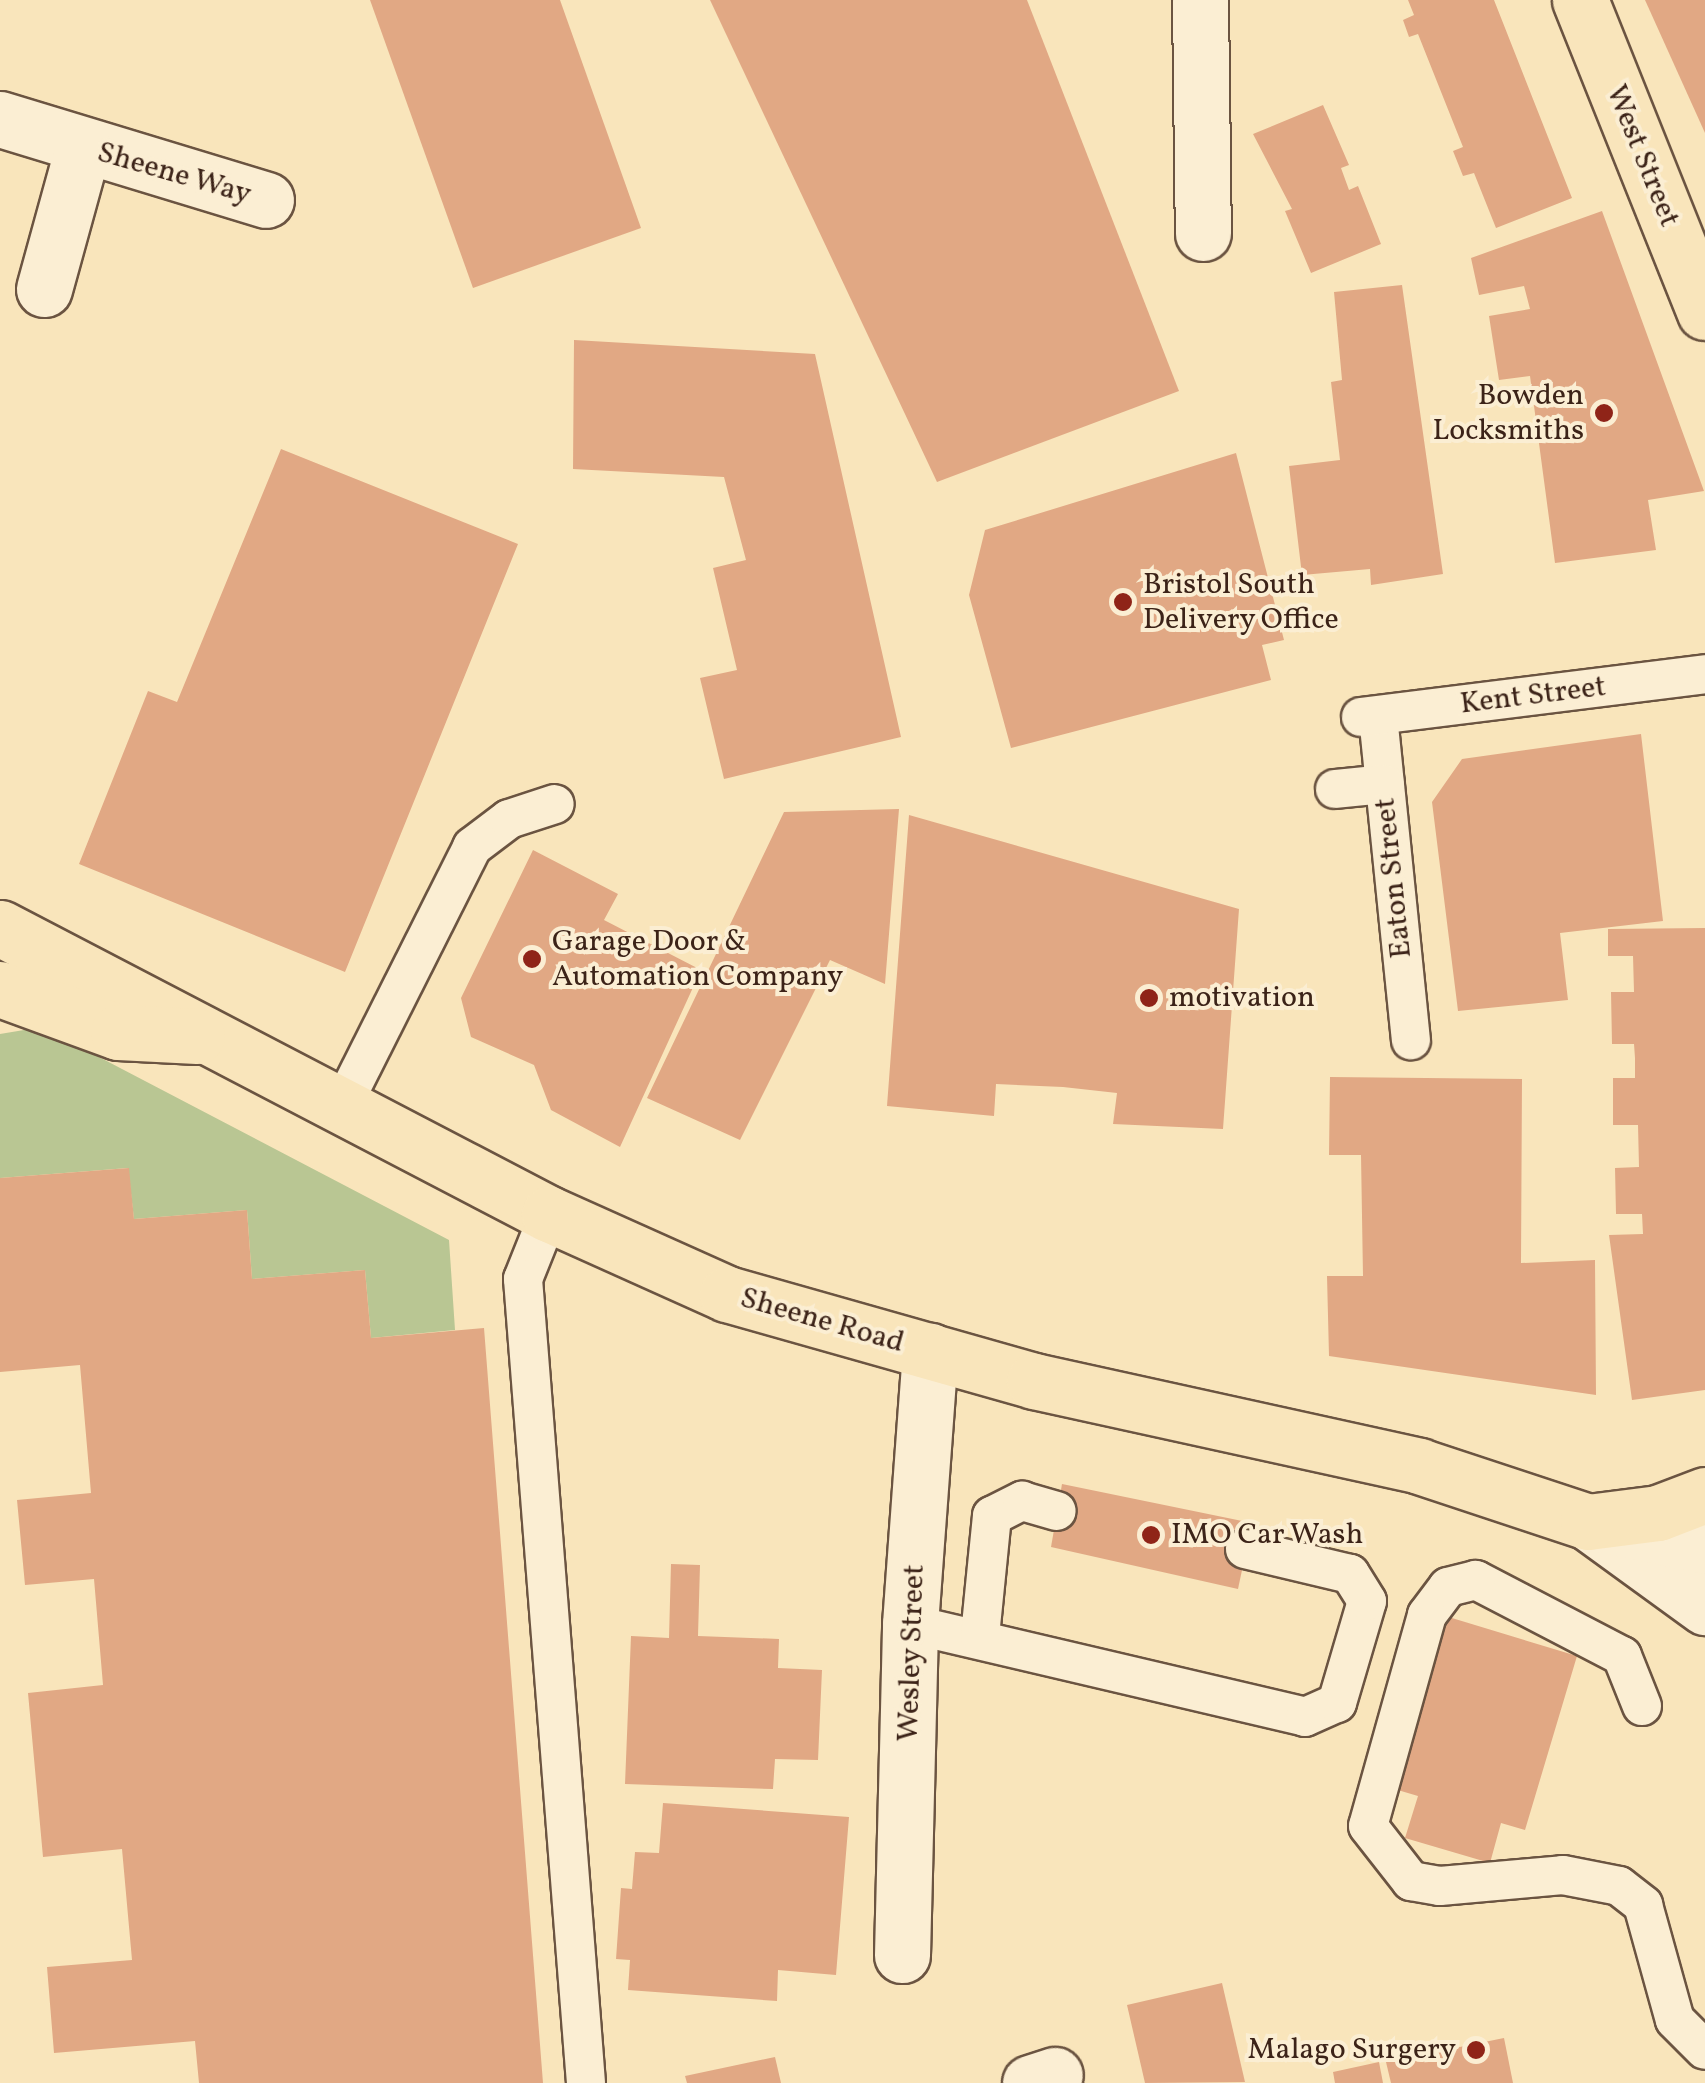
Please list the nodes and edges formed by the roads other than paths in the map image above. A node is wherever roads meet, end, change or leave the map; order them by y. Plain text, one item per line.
1 (1200, 0) edge
2 (1580, 0) edge
3 (0, 118) edge
4 (83, 147) junction
5 (266, 200) dead end
6 (1203, 232) dead end
7 (44, 289) dead end
8 (1705, 312) edge
9 (1705, 674) edge
10 (1370, 716) joint
11 (1385, 784) junction
12 (1334, 790) dead end
13 (555, 804) dead end
14 (0, 928) edge
15 (0, 989) edge
16 (215, 1038) junction
17 (1411, 1040) dead end
18 (342, 1106) junction
19 (549, 1214) junction
20 (930, 1351) junction
21 (1705, 1495) edge
22 (1057, 1511) dead end
23 (1588, 1522) junction
24 (1705, 1546) edge
25 (1245, 1548) dead end
26 (1705, 1607) edge
27 (910, 1624) junction
28 (980, 1636) junction
29 (1642, 1706) dead end
30 (902, 1955) dead end
31 (1705, 2050) edge
32 (586, 2083) edge

1 - 6 street
2 - 8 highway, West Street
3 - 4 street, Sheene Way
4 - 5 street, Sheene Way
4 - 7 street, Sheene Way
9 - 10 lane, Kent Street
10 - 11 lane, Eaton Street
11 - 12 lane
11 - 17 lane, Eaton Street
13 - 18 lane
14 - 16 highway, Sheene Road
15 - 16 highway
16 - 18 highway, Sheene Road
18 - 19 highway, Sheene Road
19 - 20 highway, Sheene Road
19 - 32 lane
20 - 23 highway, Sheene Road
20 - 27 street, Wesley Street
21 - 23 highway, Sheene Road
22 - 28 lane
23 - 24 street
23 - 26 street
25 - 28 lane
27 - 28 lane
27 - 30 street, Wesley Street
29 - 31 lane

